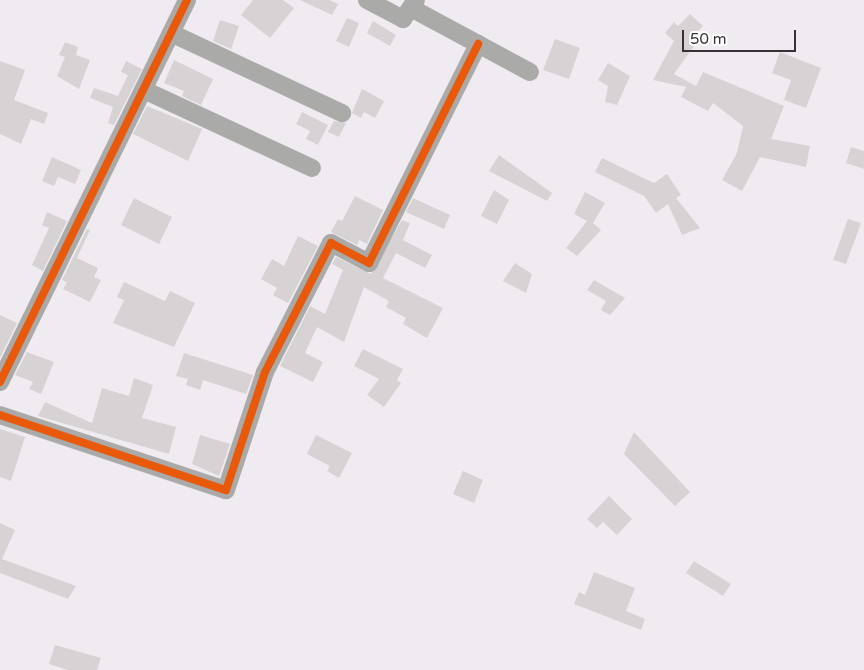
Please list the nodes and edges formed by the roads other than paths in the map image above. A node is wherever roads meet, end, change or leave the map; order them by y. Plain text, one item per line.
1 (187, 0) edge
2 (367, 0) edge
3 (413, 4) edge
4 (171, 33) junction
5 (478, 44) junction
6 (530, 72) dead end
7 (144, 90) junction
8 (342, 113) dead end
9 (312, 168) dead end
10 (0, 382) edge
11 (0, 415) edge

1 - 4 street
2 - 3 street
3 - 5 street
4 - 7 street
4 - 8 street
5 - 6 street
5 - 11 street
7 - 9 street
7 - 10 street

